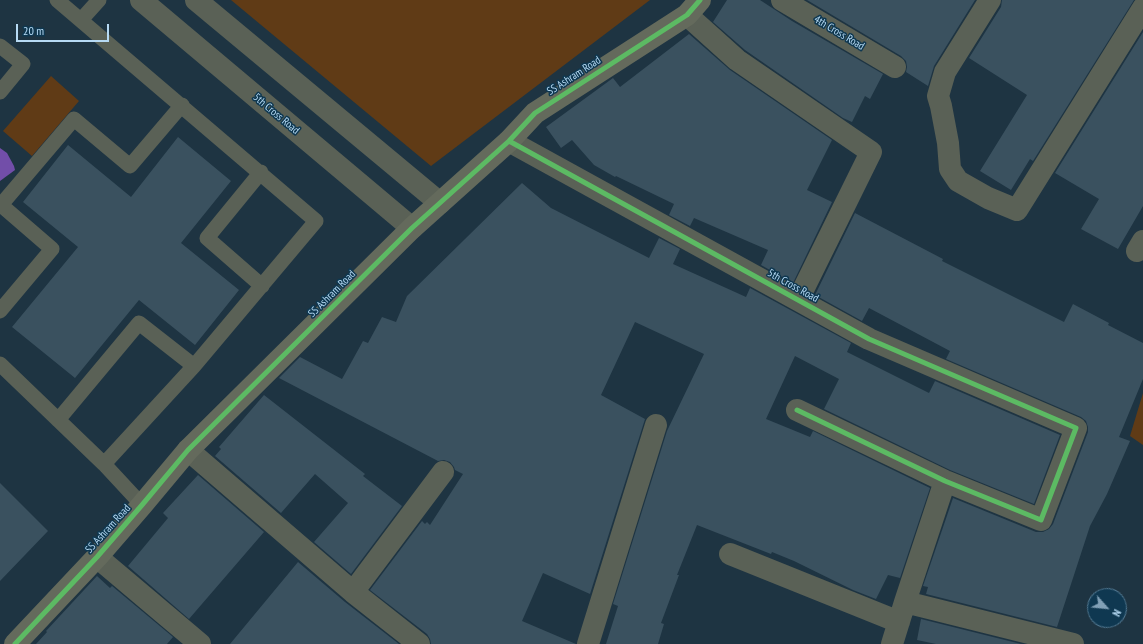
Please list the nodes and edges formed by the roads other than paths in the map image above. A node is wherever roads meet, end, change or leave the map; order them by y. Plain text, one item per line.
1 (57, 0) edge
2 (99, 0) edge
3 (141, 0) edge
4 (196, 0) edge
5 (782, 0) edge
6 (990, 0) edge
7 (694, 8) edge
8 (1143, 8) edge
9 (81, 20) junction
10 (0, 46) edge
11 (895, 67) dead end
12 (0, 92) edge
13 (182, 106) junction
14 (509, 140) junction
15 (261, 172) junction
16 (440, 203) junction
17 (412, 228) junction
18 (262, 286) junction
19 (798, 300) junction
20 (0, 311) edge
21 (0, 364) edge
22 (194, 366) junction
23 (797, 410) dead end
24 (58, 420) junction
25 (656, 425) dead end
26 (188, 450) junction
27 (104, 464) junction
28 (443, 472) dead end
29 (945, 481) junction
30 (142, 505) junction
31 (730, 554) dead end
32 (97, 557) junction
33 (353, 592) junction
34 (902, 612) junction
35 (15, 644) edge
36 (200, 644) edge
37 (419, 644) edge
38 (588, 644) edge
39 (892, 644) edge
40 (1073, 644) edge

1 - 9 lane
2 - 9 lane
3 - 17 street, 5th Cross Road
4 - 16 street
5 - 11 street, 4th Cross Road
6 - 8 street
7 - 14 street, SS Ashram Road
7 - 19 street
9 - 13 lane
10 - 12 lane
13 - 15 lane
13 - 20 lane
14 - 16 street, SS Ashram Road
14 - 19 street, 5th Cross Road
15 - 18 lane
15 - 18 lane
16 - 17 street, SS Ashram Road
17 - 26 street, SS Ashram Road
18 - 22 lane
19 - 29 street, 5th Cross Road
21 - 24 lane
22 - 24 lane
22 - 27 lane
23 - 29 street
24 - 27 lane
25 - 38 street
26 - 30 street, SS Ashram Road
26 - 33 street
27 - 30 lane
28 - 33 street
29 - 34 street
30 - 32 street, SS Ashram Road
31 - 34 street
32 - 35 street, SS Ashram Road
32 - 36 street
33 - 37 street
34 - 39 street
34 - 40 street

